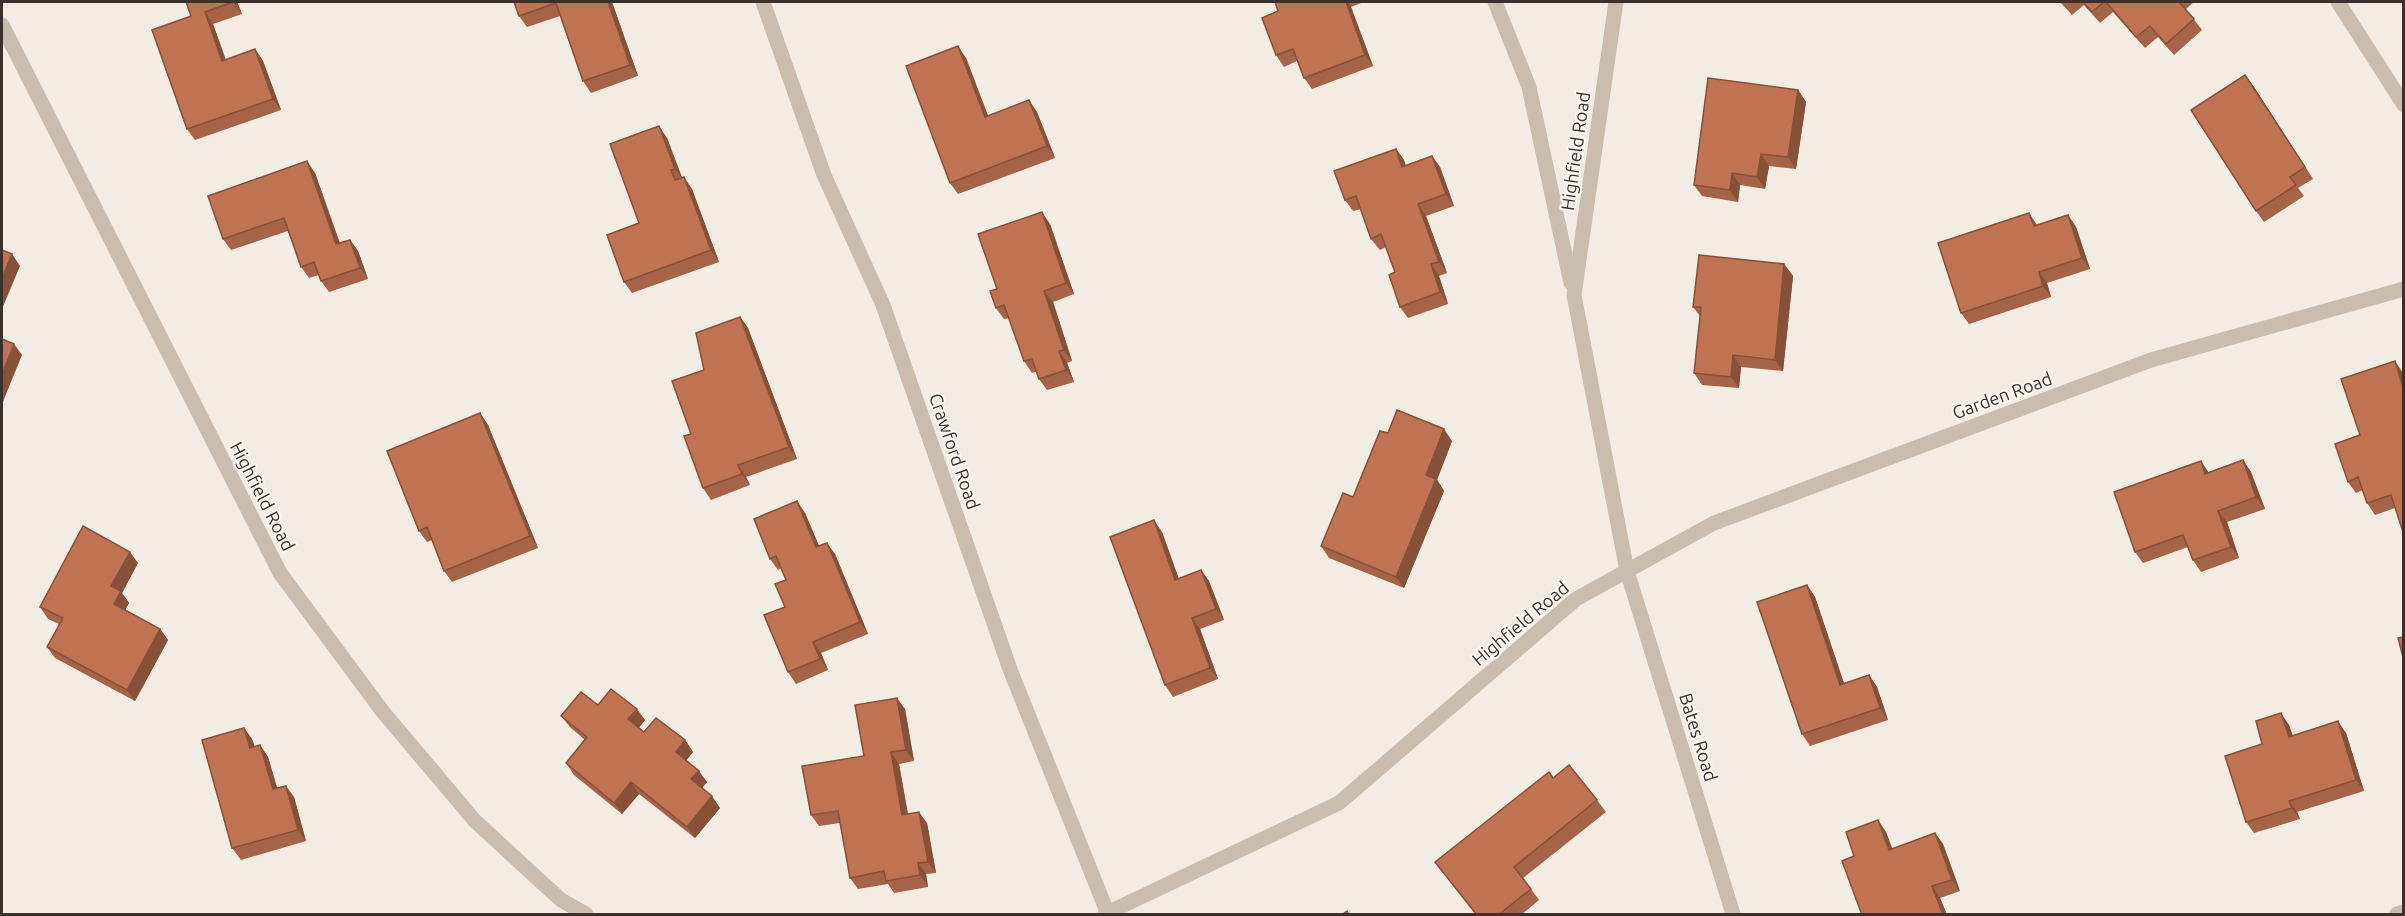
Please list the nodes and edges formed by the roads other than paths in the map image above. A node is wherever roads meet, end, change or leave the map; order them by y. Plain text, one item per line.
1 (763, 2) edge
2 (1495, 2) edge
3 (1616, 2) edge
4 (2338, 2) edge
5 (2, 25) edge
6 (2403, 105) edge
7 (2403, 289) edge
8 (1574, 295) junction
9 (1628, 570) junction
10 (2403, 912) edge
11 (1107, 914) edge
12 (586, 915) edge
13 (1733, 915) edge
14 (2397, 915) edge

1 - 11 street, Crawford Road
2 - 8 street
3 - 8 street, Highfield Road
4 - 6 street
5 - 12 street, Highfield Road
7 - 9 street, Garden Road
8 - 9 street, Highfield Road
9 - 11 street, Highfield Road
9 - 13 street, Bates Road
10 - 14 street

